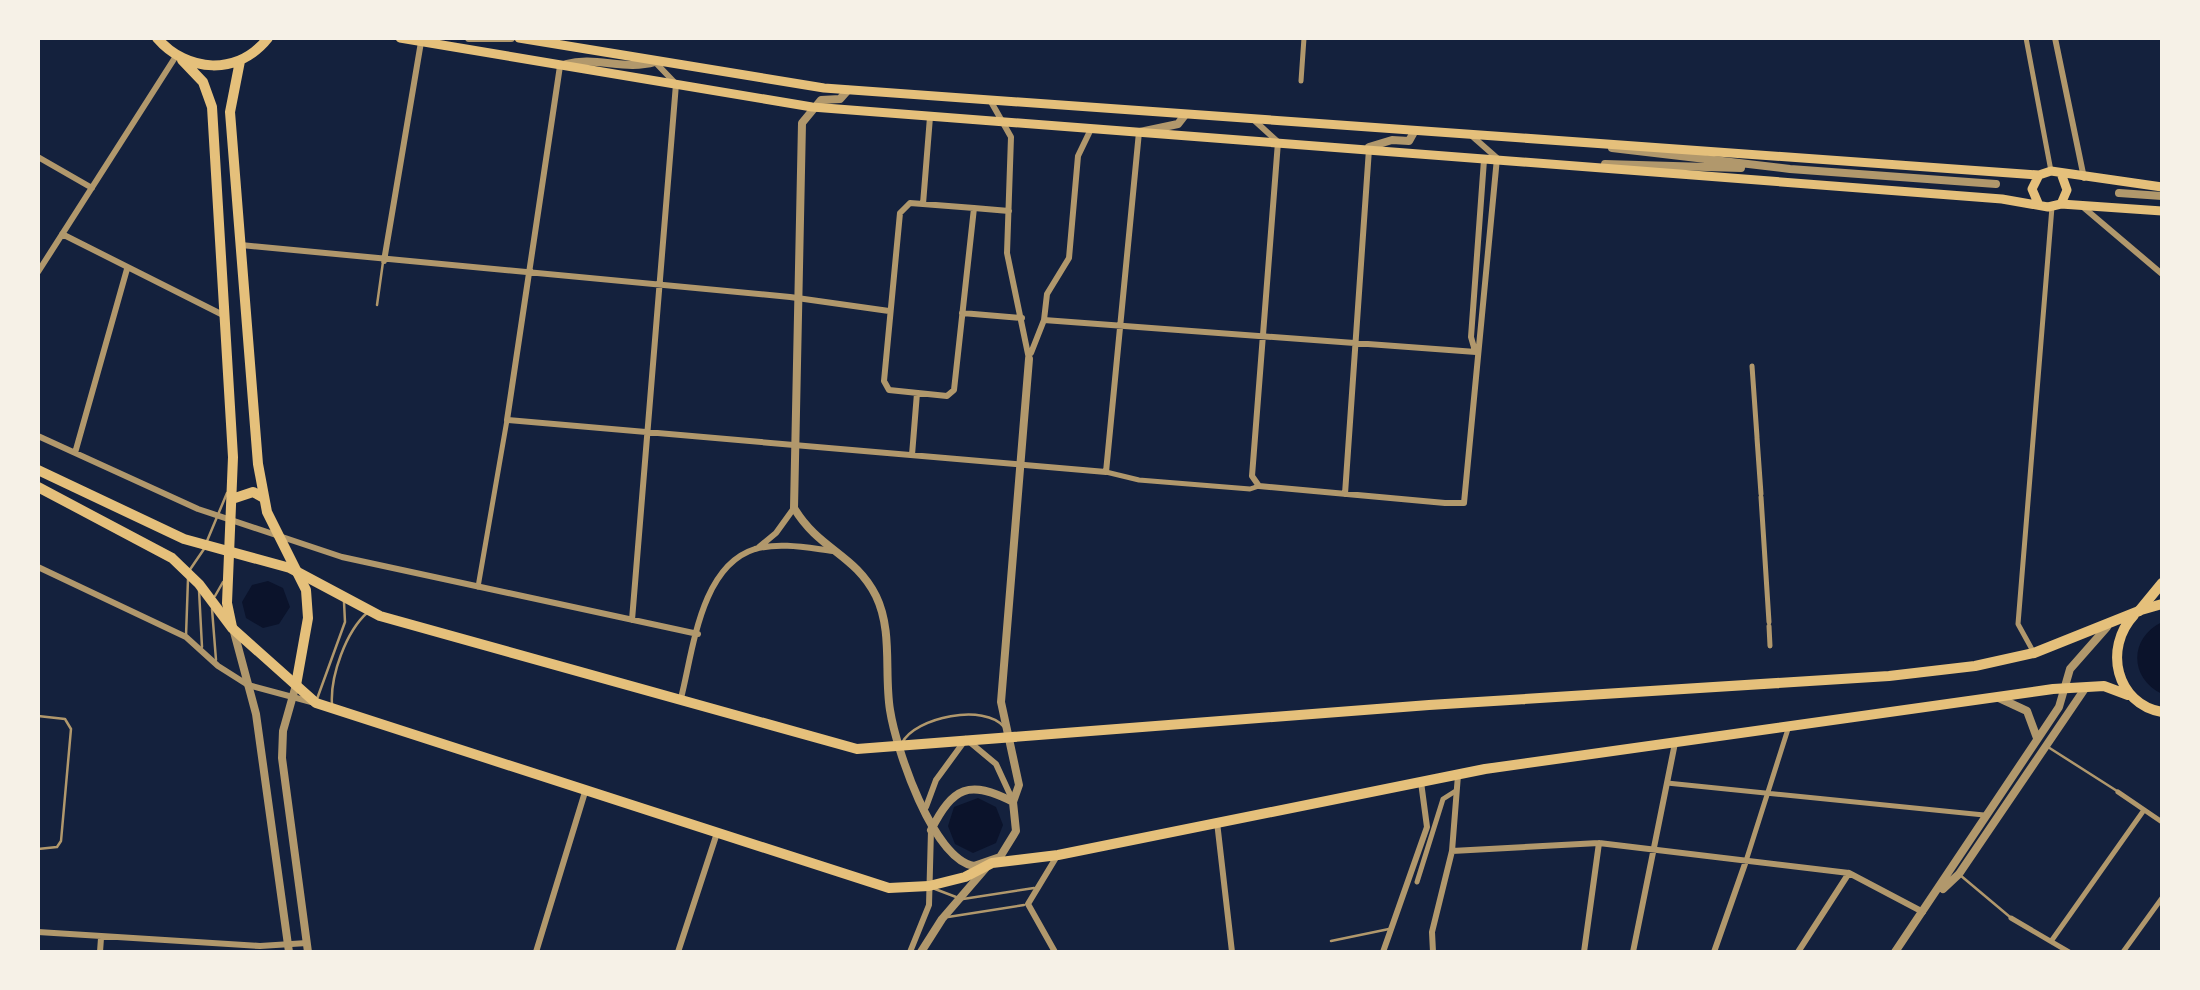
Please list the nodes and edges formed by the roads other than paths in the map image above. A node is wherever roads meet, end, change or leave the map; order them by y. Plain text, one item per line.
1 (156, 38) edge
2 (268, 38) edge
3 (400, 38) edge
4 (469, 38) edge
5 (511, 38) edge
6 (519, 38) edge
7 (1304, 38) edge
8 (2026, 38) edge
9 (2055, 38) edge
10 (423, 39) edge
11 (179, 58) junction
12 (240, 61) junction
13 (655, 62) junction
14 (560, 66) junction
15 (1301, 81) dead end
16 (676, 84) junction
17 (848, 90) junction
18 (990, 100) junction
19 (812, 107) junction
20 (1185, 115) junction
21 (930, 117) junction
22 (1256, 120) junction
23 (1005, 122) junction
24 (1092, 128) junction
25 (1139, 132) junction
26 (1414, 132) junction
27 (1472, 136) junction
28 (1278, 142) junction
29 (1575, 144) junction
30 (1369, 147) junction
31 (38, 157) edge
32 (1484, 157) junction
33 (1497, 158) junction
34 (1576, 164) junction
35 (1790, 169) junction
36 (2051, 172) junction
37 (2039, 175) junction
38 (2062, 176) junction
39 (2084, 179) junction
40 (1996, 184) dead end
41 (2162, 187) edge
42 (92, 188) junction
43 (2120, 193) dead end
44 (2162, 196) edge
45 (923, 204) junction
46 (2039, 204) junction
47 (2056, 206) junction
48 (2082, 206) junction
49 (974, 208) junction
50 (2162, 210) edge
51 (1009, 212) junction
52 (62, 234) junction
53 (241, 245) junction
54 (384, 261) junction
55 (126, 269) junction
56 (38, 272) edge
57 (526, 273) junction
58 (2162, 274) edge
59 (659, 286) junction
60 (798, 300) junction
61 (377, 305) dead end
62 (889, 310) junction
63 (962, 313) junction
64 (225, 316) junction
65 (1022, 318) junction
66 (1044, 320) junction
67 (1120, 325) junction
68 (1263, 336) junction
69 (1358, 343) junction
70 (1476, 352) junction
71 (1029, 358) junction
72 (1752, 366) dead end
73 (917, 392) junction
74 (507, 420) junction
75 (647, 431) junction
76 (38, 436) edge
77 (796, 443) junction
78 (75, 453) junction
79 (912, 456) junction
80 (234, 458) junction
81 (1020, 464) junction
82 (38, 470) edge
83 (1106, 472) junction
84 (1260, 486) junction
85 (38, 487) edge
86 (1345, 494) junction
87 (234, 498) junction
88 (264, 498) junction
89 (794, 508) junction
90 (219, 516) junction
91 (234, 518) junction
92 (282, 538) junction
93 (207, 542) junction
94 (756, 549) junction
95 (230, 550) junction
96 (834, 551) junction
97 (38, 566) edge
98 (188, 572) junction
99 (300, 572) junction
100 (228, 573) junction
101 (2162, 583) edge
102 (199, 584) junction
103 (478, 587) junction
104 (343, 596) junction
105 (212, 600) junction
106 (2162, 604) edge
107 (2140, 610) junction
108 (369, 611) junction
109 (632, 620) junction
110 (2110, 623) junction
111 (232, 628) junction
112 (698, 634) junction
113 (186, 637) junction
114 (1770, 646) dead end
115 (2034, 653) junction
116 (203, 654) junction
117 (218, 666) junction
118 (248, 685) junction
119 (296, 685) junction
120 (2086, 688) junction
121 (2064, 689) junction
122 (2128, 695) junction
123 (1994, 696) junction
124 (681, 698) junction
125 (292, 700) junction
126 (316, 703) junction
127 (332, 709) junction
128 (2162, 713) edge
129 (38, 716) edge
130 (1788, 726) junction
131 (1011, 736) junction
132 (2037, 738) junction
133 (966, 739) junction
134 (1676, 743) junction
135 (902, 745) junction
136 (2044, 745) junction
137 (1458, 776) junction
138 (1422, 782) junction
139 (1667, 783) junction
140 (585, 792) junction
141 (1454, 792) dead end
142 (2118, 792) joint
143 (1767, 793) junction
144 (1014, 802) junction
145 (926, 807) junction
146 (2144, 810) junction
147 (1984, 815) junction
148 (1216, 820) junction
149 (2162, 822) edge
150 (931, 830) junction
151 (716, 836) junction
152 (1600, 843) junction
153 (38, 849) edge
154 (1452, 850) junction
155 (1654, 850) junction
156 (1058, 855) junction
157 (1746, 861) junction
158 (992, 863) junction
159 (1849, 874) junction
160 (1959, 874) junction
161 (1416, 882) dead end
162 (929, 886) junction
163 (1034, 888) junction
164 (1936, 895) junction
165 (2162, 898) edge
166 (958, 899) junction
167 (1028, 904) junction
168 (1923, 912) junction
169 (942, 918) junction
170 (2011, 918) joint
171 (1391, 929) junction
172 (38, 932) edge
173 (101, 938) junction
174 (2052, 940) junction
175 (1330, 941) dead end
176 (308, 948) edge
177 (288, 949) edge
178 (100, 952) edge
179 (536, 952) edge
180 (678, 952) edge
181 (910, 952) edge
182 (921, 952) edge
183 (1055, 952) edge
184 (1232, 952) edge
185 (1382, 952) edge
186 (1433, 952) edge
187 (1584, 952) edge
188 (1634, 952) edge
189 (1714, 952) edge
190 (1798, 952) edge
191 (1895, 952) edge
192 (2069, 952) edge
193 (2124, 952) edge

1 - 11 main road
2 - 12 main road
3 - 10 main road
4 - 5 street
6 - 13 main road
7 - 15 street
8 - 36 street
9 - 39 street
10 - 14 main road
10 - 54 street
11 - 12 main road
11 - 42 street
11 - 64 main road
12 - 53 main road
13 - 14 street
13 - 16 street
13 - 17 main road
14 - 16 main road
14 - 57 street
16 - 19 main road
16 - 59 street
17 - 18 main road
17 - 19 street
18 - 20 main road
18 - 23 street
19 - 21 main road
19 - 60 street
20 - 22 main road
20 - 25 street
21 - 23 main road
21 - 45 street
22 - 26 main road
22 - 28 street
23 - 24 main road
23 - 51 street
24 - 25 main road
24 - 66 street
25 - 28 main road
25 - 67 street
26 - 27 main road
26 - 30 street
27 - 29 main road
27 - 33 street
28 - 30 main road
28 - 68 street
29 - 35 street
29 - 37 main road
30 - 32 main road
30 - 69 street
31 - 42 street
32 - 33 main road
32 - 70 street
33 - 34 main road
33 - 70 street
34 - 35 street
34 - 46 main road
35 - 40 street
36 - 37 main road
36 - 38 main road
37 - 46 main road
38 - 39 main road
38 - 47 main road
39 - 41 main road
42 - 52 street
43 - 44 street
45 - 49 street
45 - 62 street
46 - 47 main road
47 - 48 main road
47 - 115 street
48 - 50 main road
48 - 58 street
49 - 51 street
49 - 63 street
51 - 65 street
52 - 55 street
52 - 56 street
53 - 54 street
53 - 88 main road
54 - 57 street
54 - 61 lane
55 - 64 street
55 - 78 street
57 - 59 street
57 - 74 street
59 - 60 street
59 - 75 street
60 - 62 street
60 - 77 street
62 - 73 street
63 - 65 street
63 - 73 street
64 - 80 main road
65 - 71 street
66 - 67 street
66 - 71 street
67 - 68 street
67 - 83 street
68 - 69 street
68 - 84 street
69 - 70 street
69 - 86 street
70 - 86 street
71 - 81 street
72 - 114 street
73 - 79 street
74 - 75 street
74 - 103 street
75 - 77 street
75 - 109 street
76 - 78 street
77 - 79 street
77 - 89 street
78 - 90 street
79 - 81 street
80 - 87 main road
80 - 90 lane
81 - 83 street
81 - 131 street
82 - 93 main road
83 - 84 street
84 - 86 street
85 - 98 main road
87 - 88 main road
87 - 91 main road
88 - 92 main road
89 - 94 street
89 - 96 street
90 - 91 street
90 - 93 lane
91 - 92 street
91 - 95 main road
92 - 99 main road
92 - 103 street
93 - 95 main road
93 - 98 lane
94 - 96 street
94 - 112 street
95 - 99 main road
95 - 100 main road
96 - 135 street
97 - 113 street
98 - 102 main road
98 - 113 lane
99 - 104 main road
99 - 119 main road
100 - 105 lane
100 - 111 main road
101 - 107 main road
102 - 105 main road
102 - 116 lane
103 - 109 street
104 - 108 main road
104 - 126 lane
105 - 111 main road
105 - 117 lane
106 - 107 main road
107 - 110 main road
107 - 122 main road
108 - 124 main road
108 - 127 lane
109 - 112 street
110 - 115 main road
110 - 121 street
111 - 118 street
111 - 119 main road
112 - 124 street
113 - 116 street
115 - 131 main road
116 - 117 street
117 - 118 street
118 - 125 street
118 - 177 street
119 - 125 street
119 - 126 main road
120 - 121 main road
120 - 122 main road
120 - 136 street
121 - 123 main road
121 - 132 street
122 - 128 main road
123 - 130 main road
123 - 132 street
124 - 135 main road
125 - 126 street
125 - 176 street
126 - 127 main road
127 - 140 main road
129 - 153 lane
130 - 134 main road
130 - 143 street
131 - 133 main road
131 - 135 lane
131 - 144 street
132 - 147 street
133 - 135 main road
133 - 144 street
133 - 145 street
134 - 137 main road
134 - 139 street
135 - 145 street
136 - 142 lane
136 - 160 street
137 - 138 main road
137 - 154 street
138 - 148 main road
138 - 171 street
139 - 143 street
139 - 155 street
140 - 151 main road
140 - 179 street
141 - 161 street
142 - 146 street
143 - 147 street
143 - 157 street
144 - 150 street
144 - 158 street
145 - 150 street
146 - 149 street
146 - 174 street
147 - 164 street
148 - 156 main road
148 - 184 street
150 - 158 street
150 - 162 street
151 - 162 main road
151 - 180 street
152 - 154 street
152 - 155 street
152 - 187 street
154 - 186 street
155 - 157 street
155 - 188 street
156 - 158 main road
156 - 163 street
157 - 159 street
157 - 189 street
158 - 162 main road
158 - 166 street
159 - 168 street
159 - 190 street
160 - 164 street
160 - 170 lane
162 - 166 lane
162 - 181 street
163 - 166 lane
163 - 167 street
164 - 168 street
165 - 193 street
166 - 169 street
167 - 169 lane
167 - 183 street
168 - 191 street
169 - 182 street
170 - 174 street
171 - 175 lane
171 - 185 street
172 - 173 street
173 - 177 street
173 - 178 street
174 - 192 street
176 - 177 street

